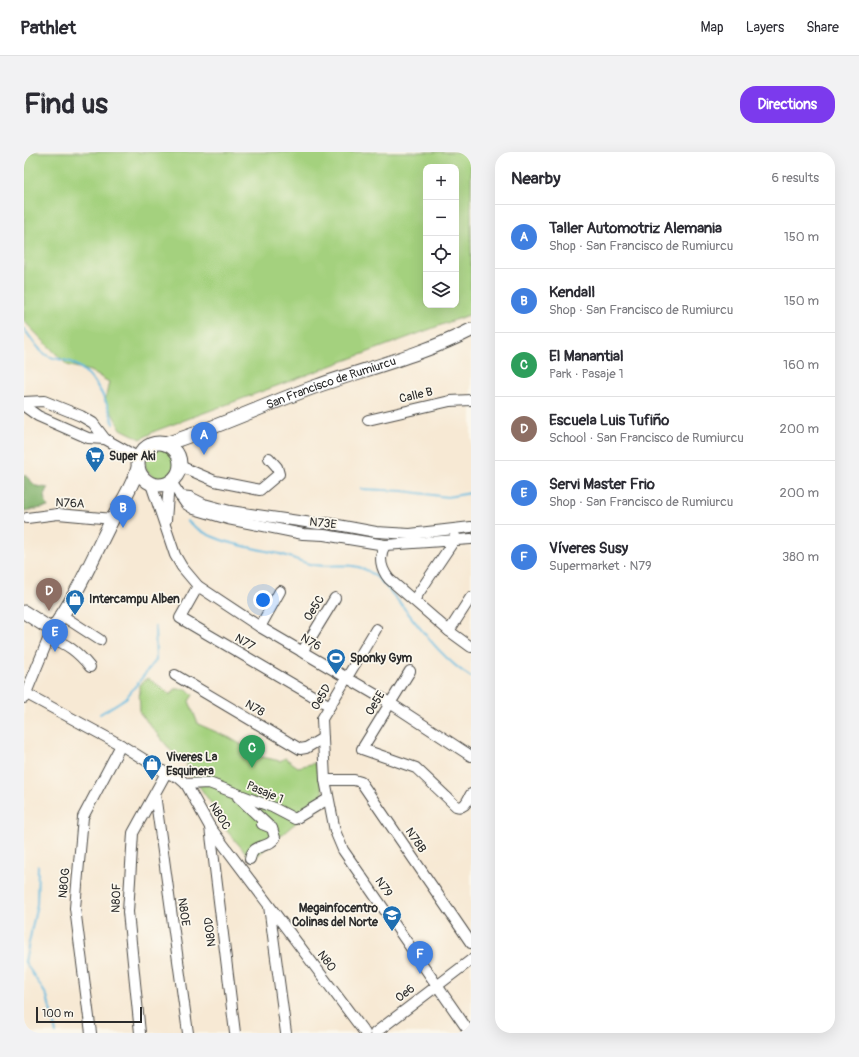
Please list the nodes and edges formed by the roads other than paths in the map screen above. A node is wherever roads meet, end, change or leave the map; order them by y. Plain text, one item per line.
1 (471, 330) edge
2 (471, 400) edge
3 (24, 402) edge
4 (24, 406) edge
5 (368, 420) dead end
6 (192, 436) junction
7 (105, 439) junction
8 (165, 444) junction
9 (269, 458) dead end
10 (179, 461) junction
11 (138, 463) junction
12 (170, 482) junction
13 (151, 484) junction
14 (127, 497) junction
15 (229, 515) junction
16 (27, 518) dead end
17 (113, 519) junction
18 (304, 521) junction
19 (319, 524) junction
20 (165, 526) junction
21 (471, 527) edge
22 (453, 528) junction
23 (303, 534) junction
24 (316, 536) junction
25 (455, 539) junction
26 (471, 539) edge
27 (384, 545) junction
28 (198, 586) junction
29 (280, 591) dead end
30 (471, 597) edge
31 (335, 598) dead end
32 (414, 600) junction
33 (24, 612) edge
34 (63, 616) junction
35 (260, 627) junction
36 (376, 629) dead end
37 (448, 631) junction
38 (50, 634) junction
39 (100, 640) dead end
40 (471, 647) edge
41 (302, 652) junction
42 (90, 668) dead end
43 (410, 671) dead end
44 (175, 675) dead end
45 (347, 678) junction
46 (24, 696) edge
47 (390, 703) junction
48 (330, 706) junction
49 (323, 738) junction
50 (121, 745) junction
51 (471, 756) edge
52 (166, 773) junction
53 (325, 780) junction
54 (186, 784) junction
55 (233, 792) junction
56 (155, 794) junction
57 (471, 794) edge
58 (328, 799) junction
59 (262, 824) dead end
60 (210, 827) junction
61 (272, 828) junction
62 (250, 860) dead end
63 (269, 904) junction
64 (471, 943) edge
65 (471, 960) edge
66 (436, 985) junction
67 (468, 1026) edge
68 (91, 1033) edge
69 (140, 1033) edge
70 (188, 1033) edge
71 (235, 1033) edge
72 (286, 1033) edge
73 (365, 1033) edge
74 (374, 1033) edge

1 - 6 main road, San Francisco de Rumiurcu
2 - 5 street, Calle B
3 - 7 street
4 - 7 street
6 - 8 main road, San Francisco de Rumiurcu
6 - 10 main road
7 - 11 street
8 - 10 main road
8 - 11 main road
9 - 10 street
10 - 12 main road
11 - 13 main road
11 - 14 main road
12 - 13 main road
12 - 15 street, N73E
12 - 20 street, N76
13 - 14 main road
13 - 20 street, N76
14 - 17 main road
15 - 18 street, N73E
15 - 23 street, N73E
16 - 17 street, N76A
17 - 34 main road
18 - 19 street, N73E
18 - 23 street
19 - 22 street, N73E
19 - 24 street
20 - 28 street, N76
21 - 22 street, N73E
22 - 25 street
23 - 24 street, N73E
24 - 27 street, N73E
25 - 26 street, N73E
25 - 27 street, N73E
25 - 32 street
27 - 32 street
28 - 35 street, N76
28 - 48 street, N77
29 - 35 street
30 - 37 street
31 - 41 street, Oe5C
32 - 37 street
33 - 38 main road
34 - 38 main road
34 - 39 street
35 - 41 street, N76
36 - 45 street, Oe5D
37 - 40 street
38 - 42 street
38 - 46 street
41 - 45 street, N76
43 - 47 street, Oe5E
44 - 49 street, N78
45 - 47 street, N76
45 - 48 street, Oe5D
46 - 50 street
47 - 51 street, N76
47 - 57 street, Oe5E
48 - 49 street, Oe5D
49 - 53 street, N79
50 - 52 street
50 - 68 street, N80G
52 - 54 street
52 - 56 street, N80F
53 - 58 street, N79
53 - 64 street, N78B
54 - 55 street, Pasaje 1
54 - 60 street, N80C
55 - 58 street, Pasaje 1
55 - 61 street
56 - 69 street, N80F
56 - 70 street, N80E
58 - 66 street, N79
59 - 61 street
60 - 63 street, N80C
60 - 71 street, N80D
61 - 62 street
63 - 72 street, N80C
63 - 73 street, N80
65 - 66 street, Oe6
66 - 67 street, N79
66 - 74 street, Oe6

